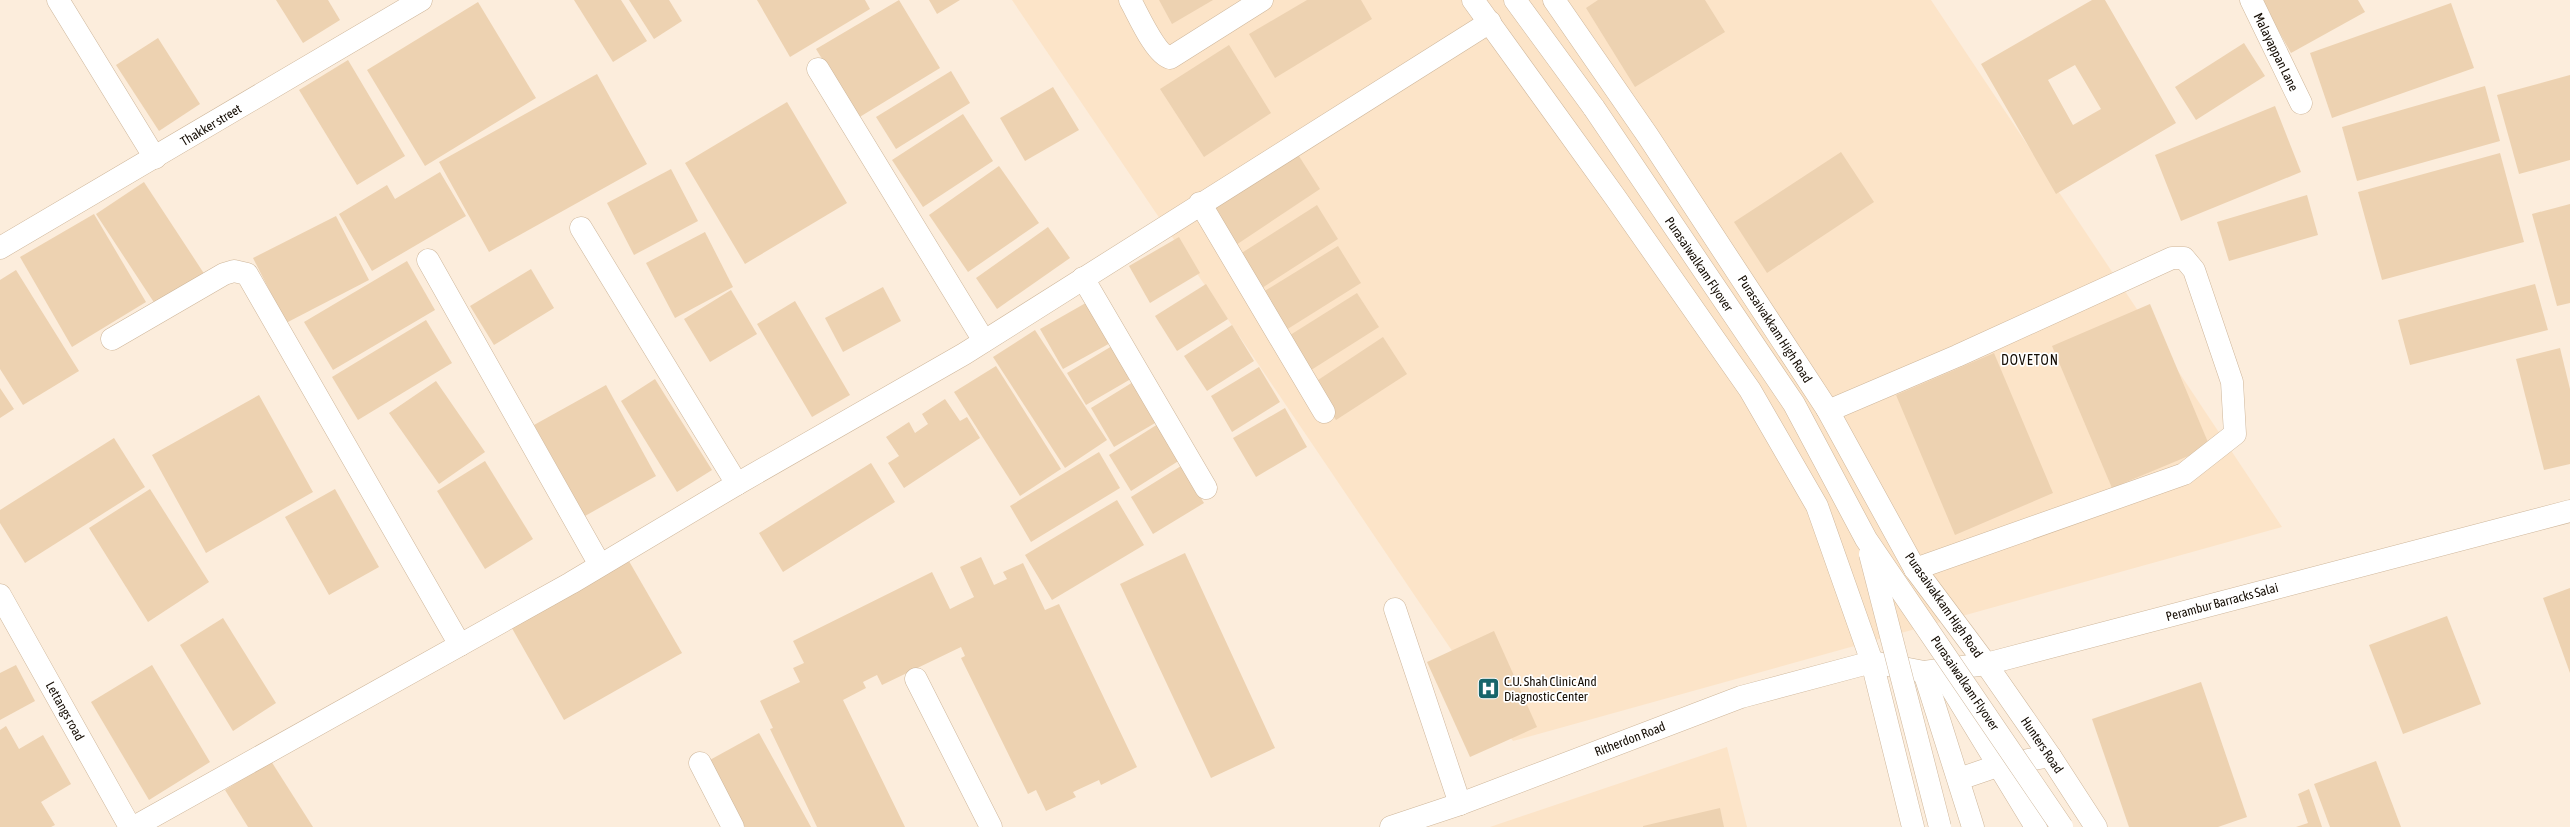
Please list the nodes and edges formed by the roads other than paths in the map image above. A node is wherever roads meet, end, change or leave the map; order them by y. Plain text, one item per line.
1 (58, 0) edge
2 (421, 0) edge
3 (1130, 0) edge
4 (1262, 0) edge
5 (1472, 0) edge
6 (1515, 0) edge
7 (1554, 0) edge
8 (2251, 0) edge
9 (1490, 22) junction
10 (818, 69) dead end
11 (2301, 103) dead end
12 (155, 158) junction
13 (1200, 204) junction
14 (581, 228) dead end
15 (0, 248) edge
16 (428, 260) dead end
17 (1083, 278) junction
18 (112, 339) dead end
19 (984, 342) junction
20 (1827, 409) junction
21 (1324, 412) dead end
22 (737, 484) junction
23 (1206, 488) dead end
24 (2570, 511) edge
25 (1866, 539) junction
26 (600, 565) junction
27 (1915, 570) junction
28 (0, 595) edge
29 (1395, 609) dead end
30 (460, 645) junction
31 (1872, 662) junction
32 (1986, 664) junction
33 (1933, 672) junction
34 (916, 679) dead end
35 (2050, 756) junction
36 (700, 763) dead end
37 (1997, 766) junction
38 (1959, 779) junction
39 (1460, 804) junction
40 (130, 827) edge
41 (134, 827) edge
42 (733, 827) edge
43 (991, 827) edge
44 (1390, 827) edge
45 (1913, 827) edge
46 (1940, 827) edge
47 (1973, 827) edge
48 (2036, 827) edge
49 (2062, 827) edge
50 (2096, 827) edge

1 - 12 street
2 - 12 street, Thakker street
3 - 4 street
5 - 9 street
6 - 25 street, Purasaiwalkam Flyover, bridge
7 - 20 street, Purasaivakkam High Road
8 - 11 street, Malayappan Lane
9 - 13 street
9 - 31 street
10 - 19 street
12 - 15 street, Thakker street
13 - 17 street
13 - 21 street
14 - 22 street
16 - 26 street
17 - 19 street
17 - 23 street
18 - 30 street
19 - 22 street
20 - 27 street, Purasaivakkam High Road
20 - 27 street
22 - 26 street
24 - 32 street, Perambur Barracks Salai
25 - 46 street, Purasaiwalkam Flyover, bridge
25 - 49 street, Purasaiwalkam Flyover, bridge
26 - 30 street
27 - 32 street, Purasaivakkam High Road
28 - 40 street, Lettangs road
29 - 39 street
30 - 41 street
31 - 33 street, Perambur Barracks Salai
31 - 39 street, Ritherdon Road
31 - 45 street
32 - 33 street, Perambur Barracks Salai
32 - 35 street, Hunters Road
33 - 37 street
33 - 38 street
34 - 43 street
35 - 37 street
35 - 50 street, Hunters Road
36 - 42 street
37 - 38 street
37 - 48 street
38 - 47 street
39 - 44 street, Ritherdon Road

